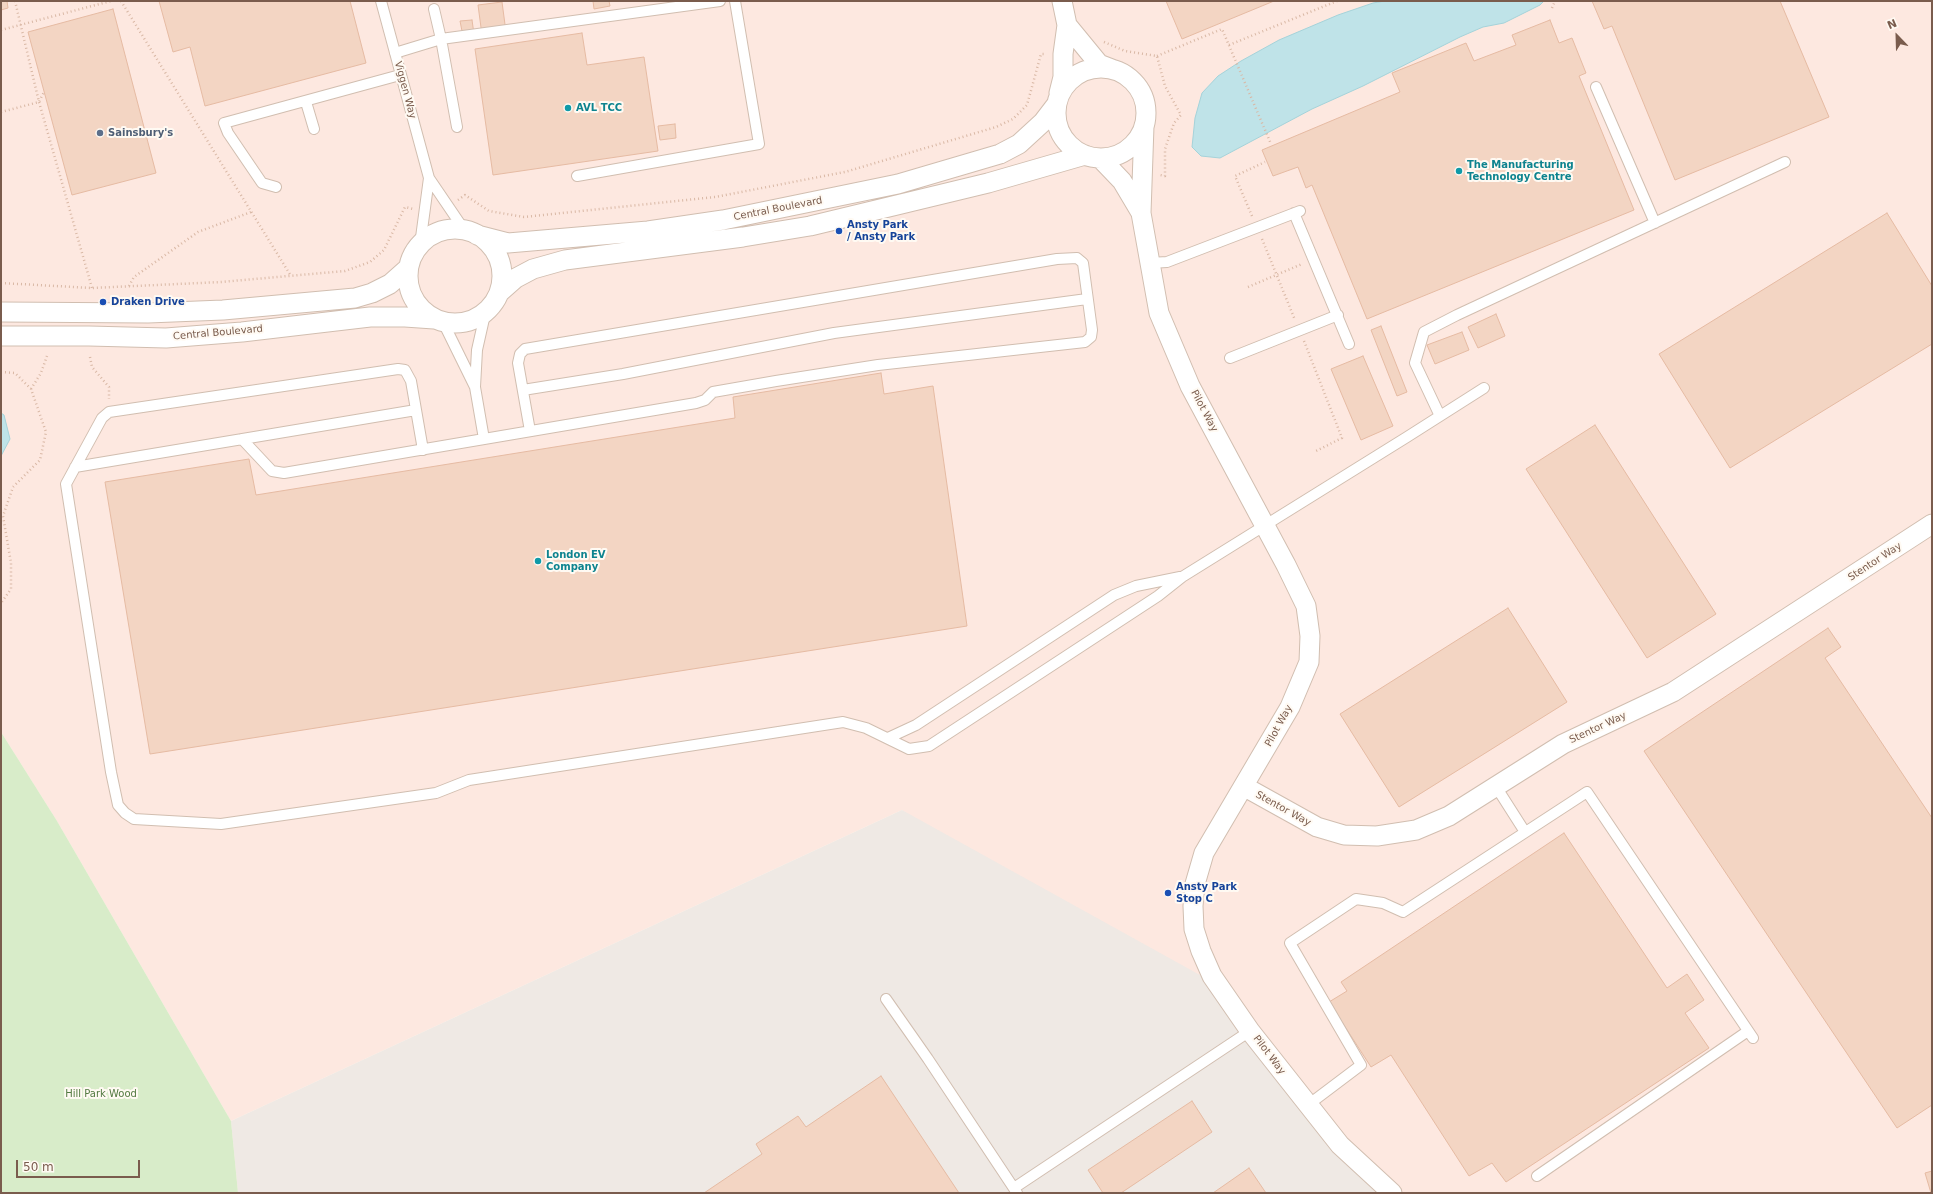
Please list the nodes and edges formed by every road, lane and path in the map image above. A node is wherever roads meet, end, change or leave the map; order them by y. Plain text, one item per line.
1 (15, 1) edge
2 (111, 1) edge
3 (121, 1) edge
4 (381, 1) edge
5 (720, 1) edge
6 (735, 1) edge
7 (1062, 1) edge
8 (1336, 1) edge
9 (1555, 1) edge
10 (1552, 8) dead end
11 (434, 9) dead end
12 (21, 24) junction
13 (1067, 25) junction
14 (1, 30) edge
15 (441, 39) junction
16 (1099, 40) dead end
17 (1229, 45) junction
18 (395, 53) junction
19 (1041, 54) dead end
20 (1157, 56) junction
21 (1118, 72) junction
22 (400, 75) junction
23 (1596, 87) dead end
24 (44, 92) dead end
25 (39, 102) junction
26 (306, 102) junction
27 (1057, 102) junction
28 (1, 112) edge
29 (1144, 126) junction
30 (457, 127) dead end
31 (314, 129) dead end
32 (1271, 144) dead end
33 (1092, 156) junction
34 (1265, 162) dead end
35 (1785, 162) dead end
36 (1154, 173) dead end
37 (577, 176) dead end
38 (429, 178) junction
39 (276, 187) dead end
40 (448, 207) junction
41 (424, 210) junction
42 (251, 212) junction
43 (1141, 213) junction
44 (1655, 223) junction
45 (1257, 227) junction
46 (471, 233) junction
47 (420, 245) junction
48 (1314, 259) junction
49 (1150, 263) junction
50 (408, 268) junction
51 (1277, 275) junction
52 (291, 276) junction
53 (1, 283) edge
54 (129, 286) junction
55 (1248, 287) dead end
56 (92, 288) junction
57 (499, 293) junction
58 (1087, 299) junction
59 (486, 310) junction
60 (1, 312) edge
61 (1338, 315) junction
62 (438, 320) junction
63 (1299, 330) junction
64 (1, 336) edge
65 (1349, 344) dead end
66 (47, 356) dead end
67 (90, 357) dead end
68 (1230, 358) dead end
69 (1, 372) edge
70 (475, 387) junction
71 (1484, 388) dead end
72 (31, 389) junction
73 (523, 390) junction
74 (416, 410) junction
75 (110, 412) junction
76 (1440, 416) junction
77 (530, 431) junction
78 (242, 439) junction
79 (484, 439) junction
80 (423, 450) junction
81 (1314, 452) dead end
82 (76, 467) junction
83 (1931, 526) edge
84 (1264, 527) junction
85 (1182, 577) junction
86 (1, 603) edge
87 (888, 738) junction
88 (1495, 785) junction
89 (1245, 787) junction
90 (1525, 832) junction
91 (886, 999) dead end
92 (1250, 1031) junction
93 (1308, 1105) junction
94 (1537, 1176) dead end
95 (1016, 1190) edge
96 (1390, 1193) edge

1 - 12 path
2 - 12 path
3 - 42 path
4 - 18 lane, Viggen Way
5 - 15 lane
6 - 37 lane
7 - 13 street
8 - 17 path
9 - 10 path
11 - 15 lane
12 - 14 path
12 - 25 path
13 - 21 street
13 - 27 street
15 - 18 lane
15 - 30 lane
16 - 20 path
17 - 20 path
17 - 32 path
18 - 22 lane, Viggen Way
19 - 40 path
20 - 36 path
21 - 27 street
21 - 29 street
22 - 26 lane
22 - 38 lane, Viggen Way
23 - 44 lane
24 - 25 path
25 - 28 path
25 - 56 path
26 - 31 lane
26 - 39 lane
27 - 33 street
27 - 46 street, Central Boulevard
29 - 33 street
29 - 43 street, Pilot Way
33 - 43 street, Pilot Way
33 - 57 street, Central Boulevard
34 - 45 path
35 - 44 lane
38 - 40 lane, Viggen Way
38 - 41 lane, Viggen Way
40 - 46 lane, Viggen Way
41 - 47 lane, Viggen Way
41 - 52 path
42 - 52 path
42 - 54 path
43 - 49 street, Pilot Way
44 - 76 lane
45 - 48 lane
45 - 49 lane
45 - 51 path
46 - 47 street
46 - 57 street
47 - 50 street
48 - 51 path
48 - 61 lane
49 - 84 street, Pilot Way
50 - 60 street
50 - 62 street
51 - 55 path
51 - 63 path
52 - 54 path
53 - 56 path
54 - 56 path
57 - 59 street
58 - 73 lane
58 - 73 lane
58 - 77 lane
59 - 62 street
59 - 70 lane
61 - 63 lane
61 - 65 lane
62 - 64 street, Central Boulevard
62 - 70 lane
63 - 68 lane
63 - 81 path
66 - 72 path
67 - 75 path
69 - 72 path
70 - 79 lane
71 - 76 lane
72 - 86 path
73 - 77 lane
74 - 75 lane
74 - 78 lane
74 - 80 lane
75 - 82 lane
76 - 84 lane
77 - 79 lane
78 - 80 lane
78 - 82 lane
79 - 80 lane
82 - 87 lane
83 - 88 street, Stentor Way
84 - 85 lane
84 - 89 street, Pilot Way
85 - 87 lane
85 - 87 lane
88 - 89 street, Stentor Way
88 - 90 lane
89 - 92 street, Pilot Way
90 - 93 lane
90 - 94 lane
91 - 95 lane
92 - 93 street, Pilot Way
92 - 95 lane
93 - 96 street, Pilot Way

